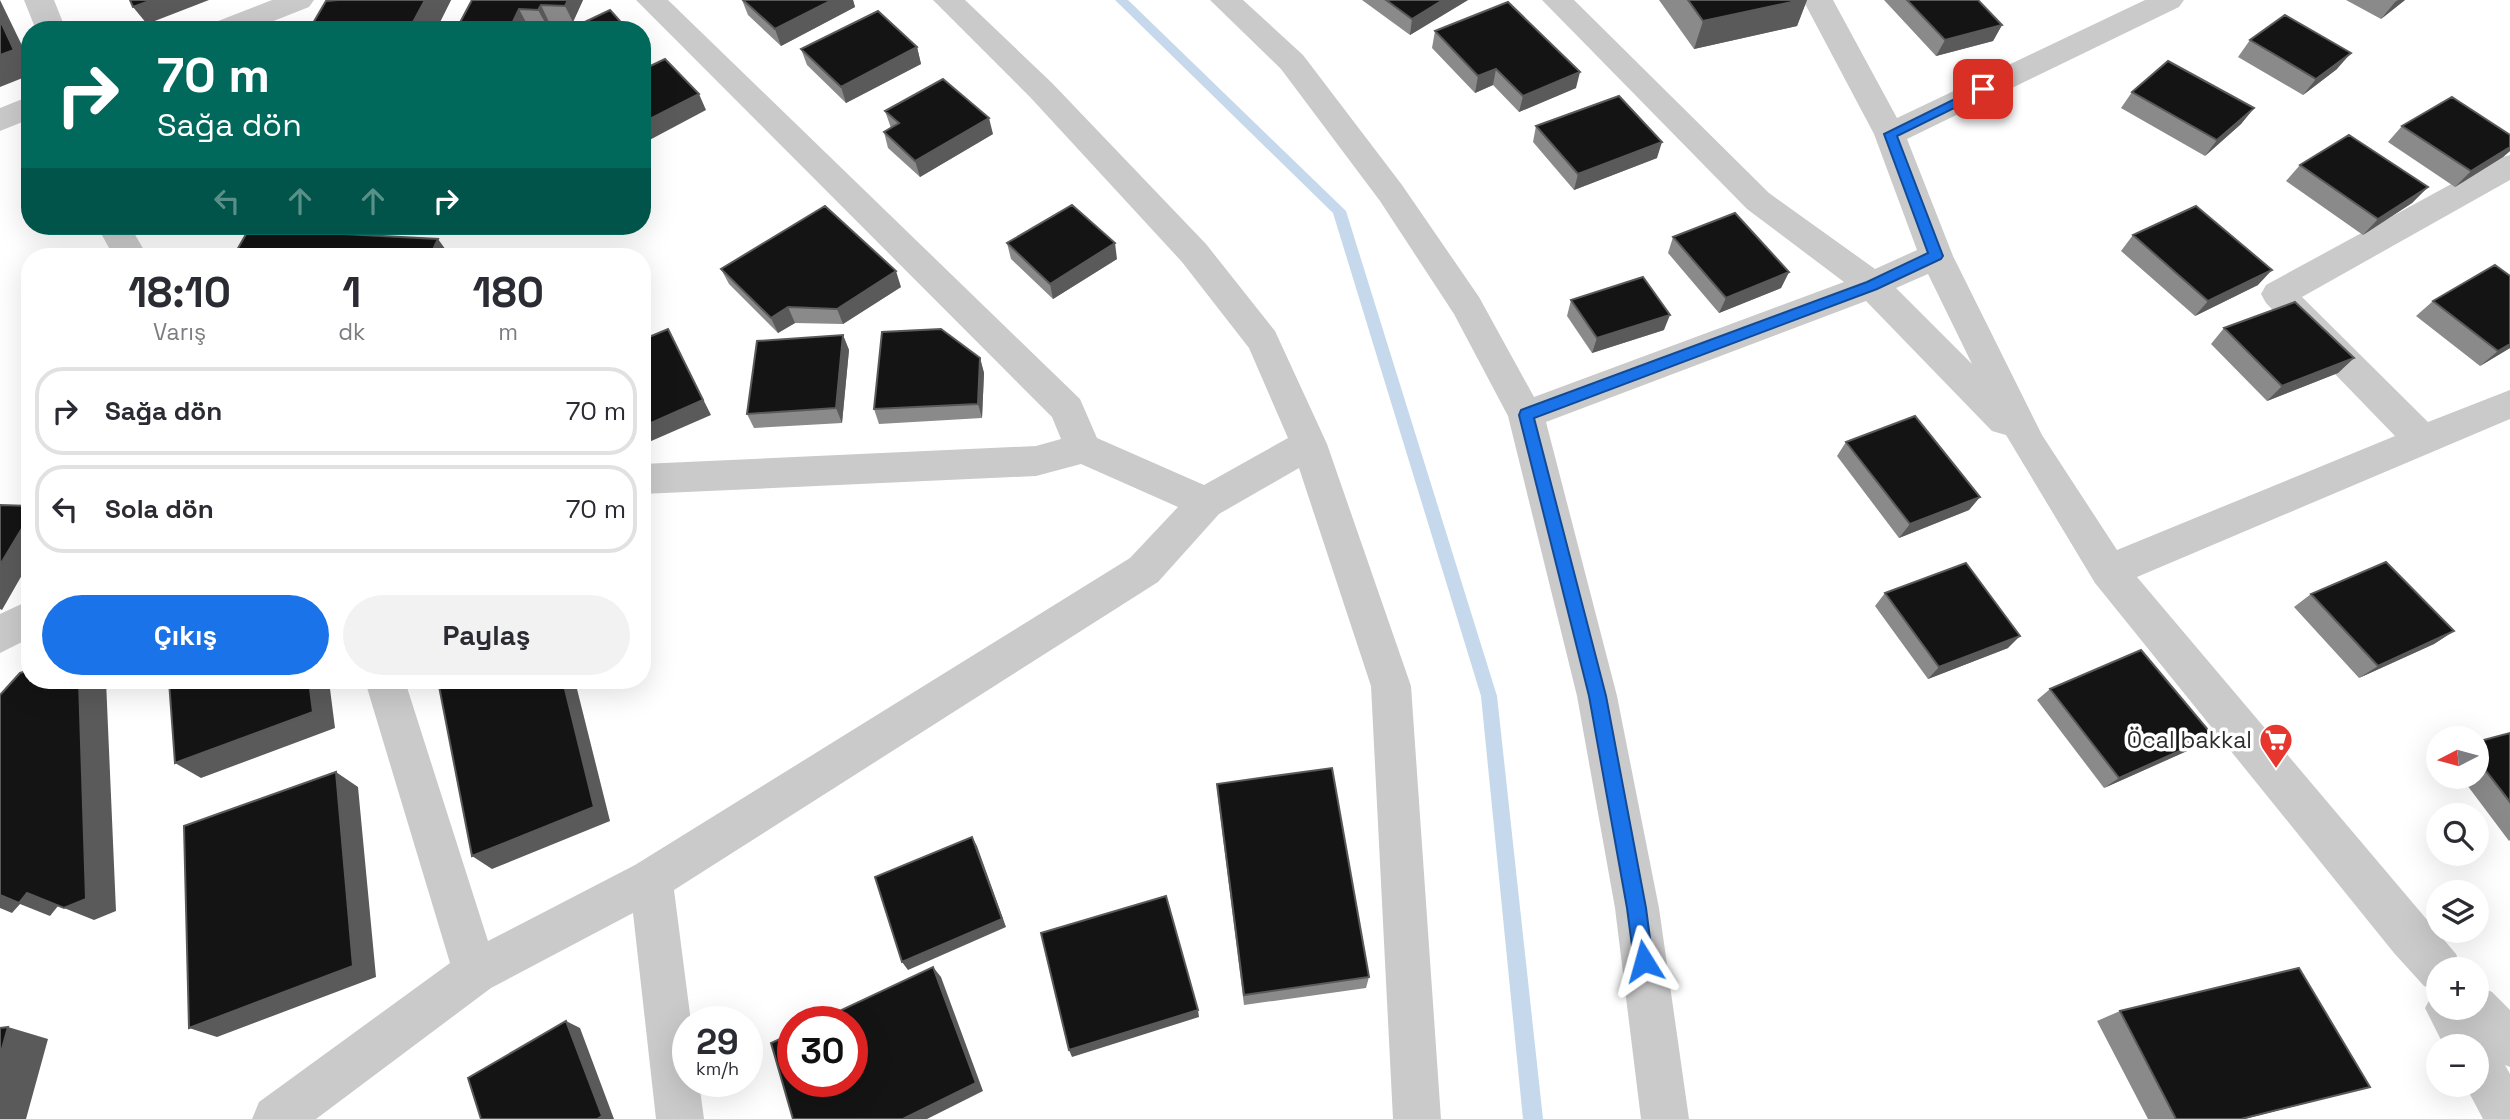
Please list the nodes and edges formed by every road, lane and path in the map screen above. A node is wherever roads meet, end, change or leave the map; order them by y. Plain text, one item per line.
1 (38, 0) edge
2 (299, 0) edge
3 (651, 0) edge
4 (948, 0) edge
5 (1225, 0) edge
6 (1557, 0) edge
7 (1818, 0) edge
8 (2169, 0) edge
9 (47, 21) edge
10 (246, 21) edge
11 (21, 111) edge
12 (0, 120) edge
13 (1890, 134) junction
14 (2510, 166) edge
15 (1936, 256) junction
16 (1872, 285) junction
17 (2510, 404) edge
18 (1526, 415) junction
19 (2423, 440) junction
20 (1309, 444) junction
21 (2029, 444) junction
22 (1083, 448) junction
23 (651, 479) edge
24 (1206, 503) junction
25 (2109, 571) junction
26 (21, 622) edge
27 (0, 635) edge
28 (387, 689) edge
29 (651, 880) junction
30 (2410, 937) junction
31 (2428, 957) edge
32 (2426, 966) edge
33 (475, 972) junction
34 (2487, 1020) edge
35 (2510, 1044) edge
36 (2489, 1083) edge
37 (276, 1119) edge
38 (680, 1119) edge
39 (1418, 1119) edge
40 (1665, 1119) edge
41 (2509, 1119) edge

1 - 9 street
2 - 10 street
3 - 22 street
4 - 20 street
5 - 18 street
6 - 16 street
7 - 13 street
8 - 13 street
11 - 12 street
13 - 15 street
14 - 19 street
15 - 16 street
15 - 21 street
16 - 18 street
16 - 21 street
17 - 19 street
18 - 40 street
19 - 25 street
20 - 24 street
20 - 39 street
21 - 25 street
22 - 23 street
22 - 24 street
24 - 29 street
25 - 30 street
26 - 27 street
28 - 33 street
29 - 33 street
29 - 38 street
30 - 31 street
30 - 32 street
33 - 37 street
34 - 35 street
36 - 41 street

